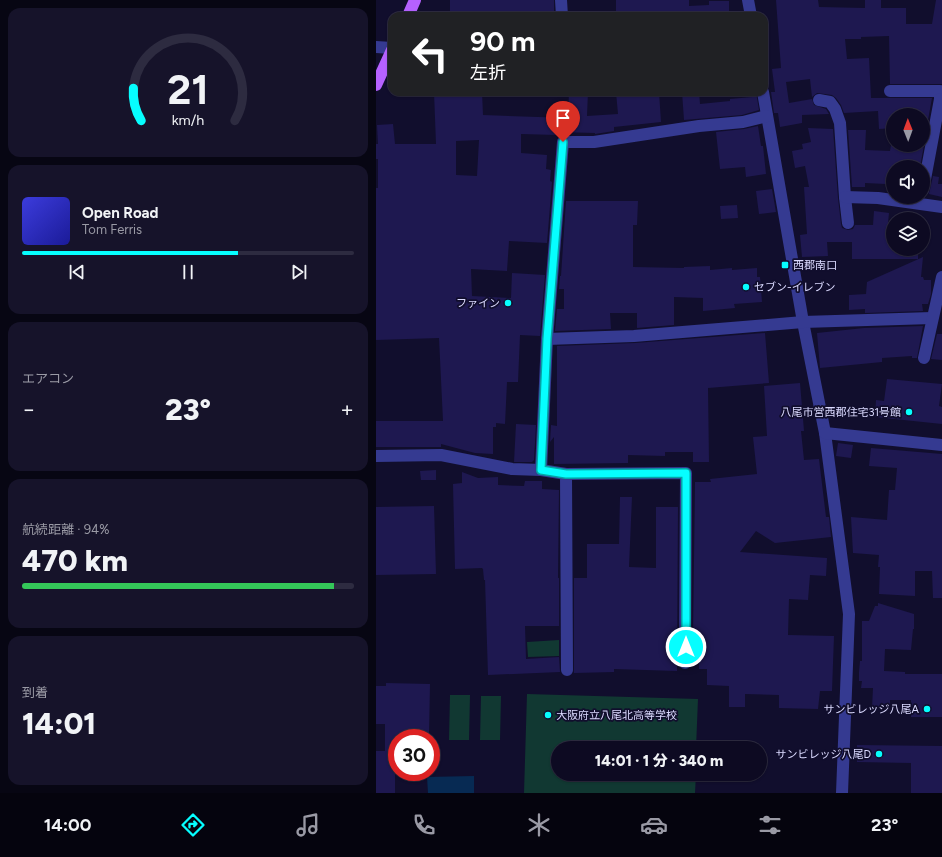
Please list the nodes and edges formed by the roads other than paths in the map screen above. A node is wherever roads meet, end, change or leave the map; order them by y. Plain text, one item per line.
1 (415, 0) edge
2 (561, 0) edge
3 (748, 0) edge
4 (410, 12) edge
5 (562, 12) edge
6 (750, 12) edge
7 (376, 48) edge
8 (388, 49) edge
9 (388, 58) edge
10 (376, 85) edge
11 (890, 91) dead end
12 (764, 96) edge
13 (941, 99) edge
14 (820, 100) dead end
15 (767, 116) junction
16 (929, 160) edge
17 (845, 197) junction
18 (886, 198) edge
19 (930, 203) edge
20 (942, 208) edge
21 (848, 223) dead end
22 (942, 276) edge
23 (932, 318) junction
24 (803, 322) junction
25 (547, 339) junction
26 (924, 358) dead end
27 (825, 434) junction
28 (942, 445) edge
29 (376, 456) edge
30 (541, 470) junction
31 (566, 474) junction
32 (686, 663) dead end
33 (567, 670) dead end
34 (842, 793) edge

1 - 4 main road
2 - 5 street
3 - 6 street
7 - 8 street
9 - 10 main road
11 - 13 street
12 - 15 street
13 - 16 street
14 - 17 street
15 - 24 street
15 - 25 street
17 - 18 street
17 - 21 street
19 - 20 street
22 - 23 street
23 - 24 street
23 - 26 street
24 - 25 street
24 - 27 street
25 - 30 street
27 - 28 street
27 - 34 street
29 - 30 street
30 - 31 street
31 - 32 street
31 - 33 street

